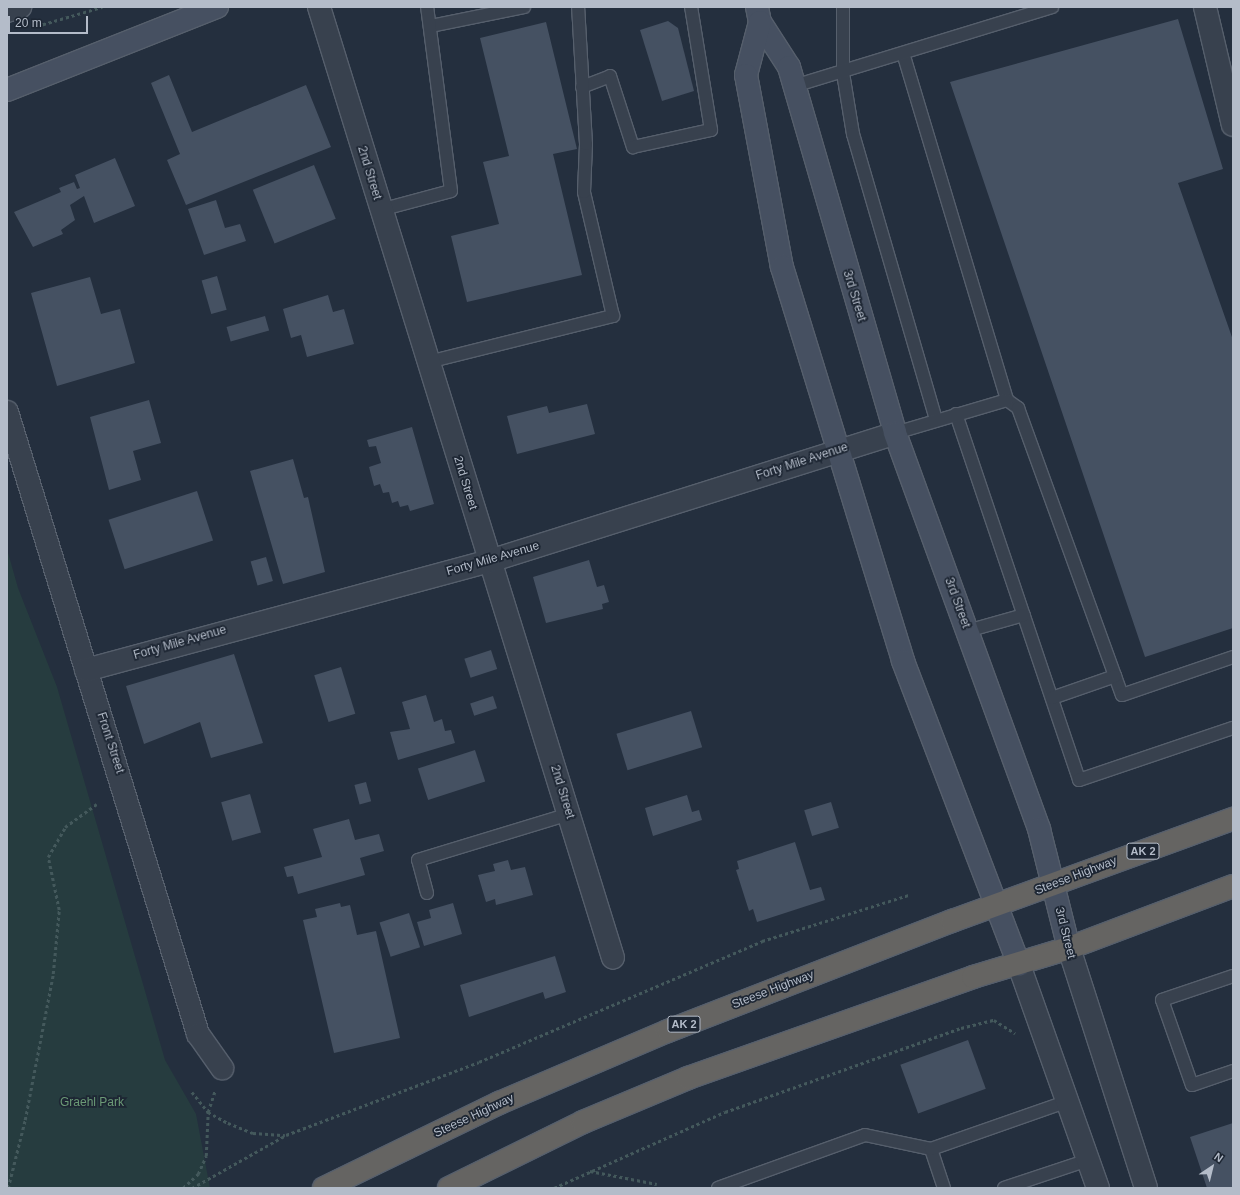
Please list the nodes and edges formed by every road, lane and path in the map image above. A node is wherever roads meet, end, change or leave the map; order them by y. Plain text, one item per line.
1 (20, 7) edge
2 (102, 7) edge
3 (217, 7) edge
4 (319, 7) edge
5 (427, 7) edge
6 (524, 7) edge
7 (578, 7) edge
8 (691, 7) edge
9 (843, 7) edge
10 (1052, 7) edge
11 (1205, 7) edge
12 (7, 11) edge
13 (759, 14) edge
14 (431, 26) junction
15 (29, 28) dead end
16 (903, 52) junction
17 (843, 73) junction
18 (794, 86) junction
19 (582, 87) junction
20 (7, 90) edge
21 (1233, 125) edge
22 (380, 210) junction
23 (428, 362) junction
24 (1007, 400) junction
25 (7, 412) edge
26 (956, 414) junction
27 (936, 420) junction
28 (895, 432) junction
29 (840, 450) junction
30 (490, 561) junction
31 (1024, 616) junction
32 (967, 631) junction
33 (1233, 657) edge
34 (86, 670) junction
35 (1115, 676) junction
36 (1052, 698) junction
37 (1233, 728) edge
38 (97, 804) dead end
39 (569, 814) junction
40 (1233, 819) edge
41 (1054, 885) junction
42 (1233, 886) edge
43 (426, 893) dead end
44 (909, 895) dead end
45 (998, 906) junction
46 (1069, 948) junction
47 (613, 958) dead end
48 (1018, 965) junction
49 (1233, 976) edge
50 (1020, 1038) dead end
51 (222, 1068) joint
52 (1233, 1071) edge
53 (192, 1092) dead end
54 (1068, 1101) junction
55 (208, 1112) junction
56 (286, 1135) junction
57 (930, 1149) junction
58 (1088, 1160) junction
59 (590, 1171) junction
60 (658, 1184) dead end
61 (8, 1188) edge
62 (183, 1188) edge
63 (192, 1188) edge
64 (324, 1188) edge
65 (449, 1188) edge
66 (554, 1188) edge
67 (718, 1188) edge
68 (944, 1188) edge
69 (1004, 1188) edge
70 (1098, 1188) edge
71 (1146, 1188) edge

1 - 12 street
2 - 15 path
3 - 20 main road
4 - 22 street, 2nd Street
5 - 14 lane
6 - 14 lane
7 - 19 lane
8 - 19 lane
9 - 17 lane
10 - 16 lane
11 - 21 street
13 - 18 main road, 3rd Street
13 - 29 main road, 3rd Street
14 - 22 lane
16 - 17 lane
16 - 24 lane
17 - 18 lane
17 - 27 lane
18 - 28 main road, 3rd Street
19 - 23 lane
22 - 23 street, 2nd Street
23 - 30 street, 2nd Street
24 - 26 lane
24 - 35 lane
25 - 34 street, Front Street
26 - 27 lane
26 - 31 lane
27 - 28 lane
28 - 29 street, Forty Mile Avenue
28 - 32 main road, 3rd Street
29 - 30 street, Forty Mile Avenue
29 - 45 main road, 3rd Street
30 - 34 street, Forty Mile Avenue
30 - 39 street, 2nd Street
31 - 32 lane
31 - 36 lane
32 - 41 main road, 3rd Street
33 - 35 lane
34 - 51 street, Front Street
35 - 36 lane
36 - 37 lane
38 - 61 path
39 - 43 lane
39 - 47 street, 2nd Street
40 - 41 highway, Steese Highway / AK 2
41 - 45 highway, Steese Highway / AK 2
41 - 46 main road, 3rd Street
42 - 46 highway
44 - 56 path
45 - 48 main road, 3rd Street
45 - 64 highway, Steese Highway / AK 2
46 - 48 highway
46 - 71 street, 3rd Street
48 - 54 street, 3rd Street
48 - 65 highway
49 - 52 lane
50 - 59 path
51 - 55 path
53 - 55 path
54 - 57 lane
54 - 58 street, 3rd Street
55 - 56 path
55 - 62 path
56 - 63 path
57 - 67 lane
57 - 68 lane
58 - 69 lane
58 - 70 street, 3rd Street
59 - 60 path
59 - 66 path

